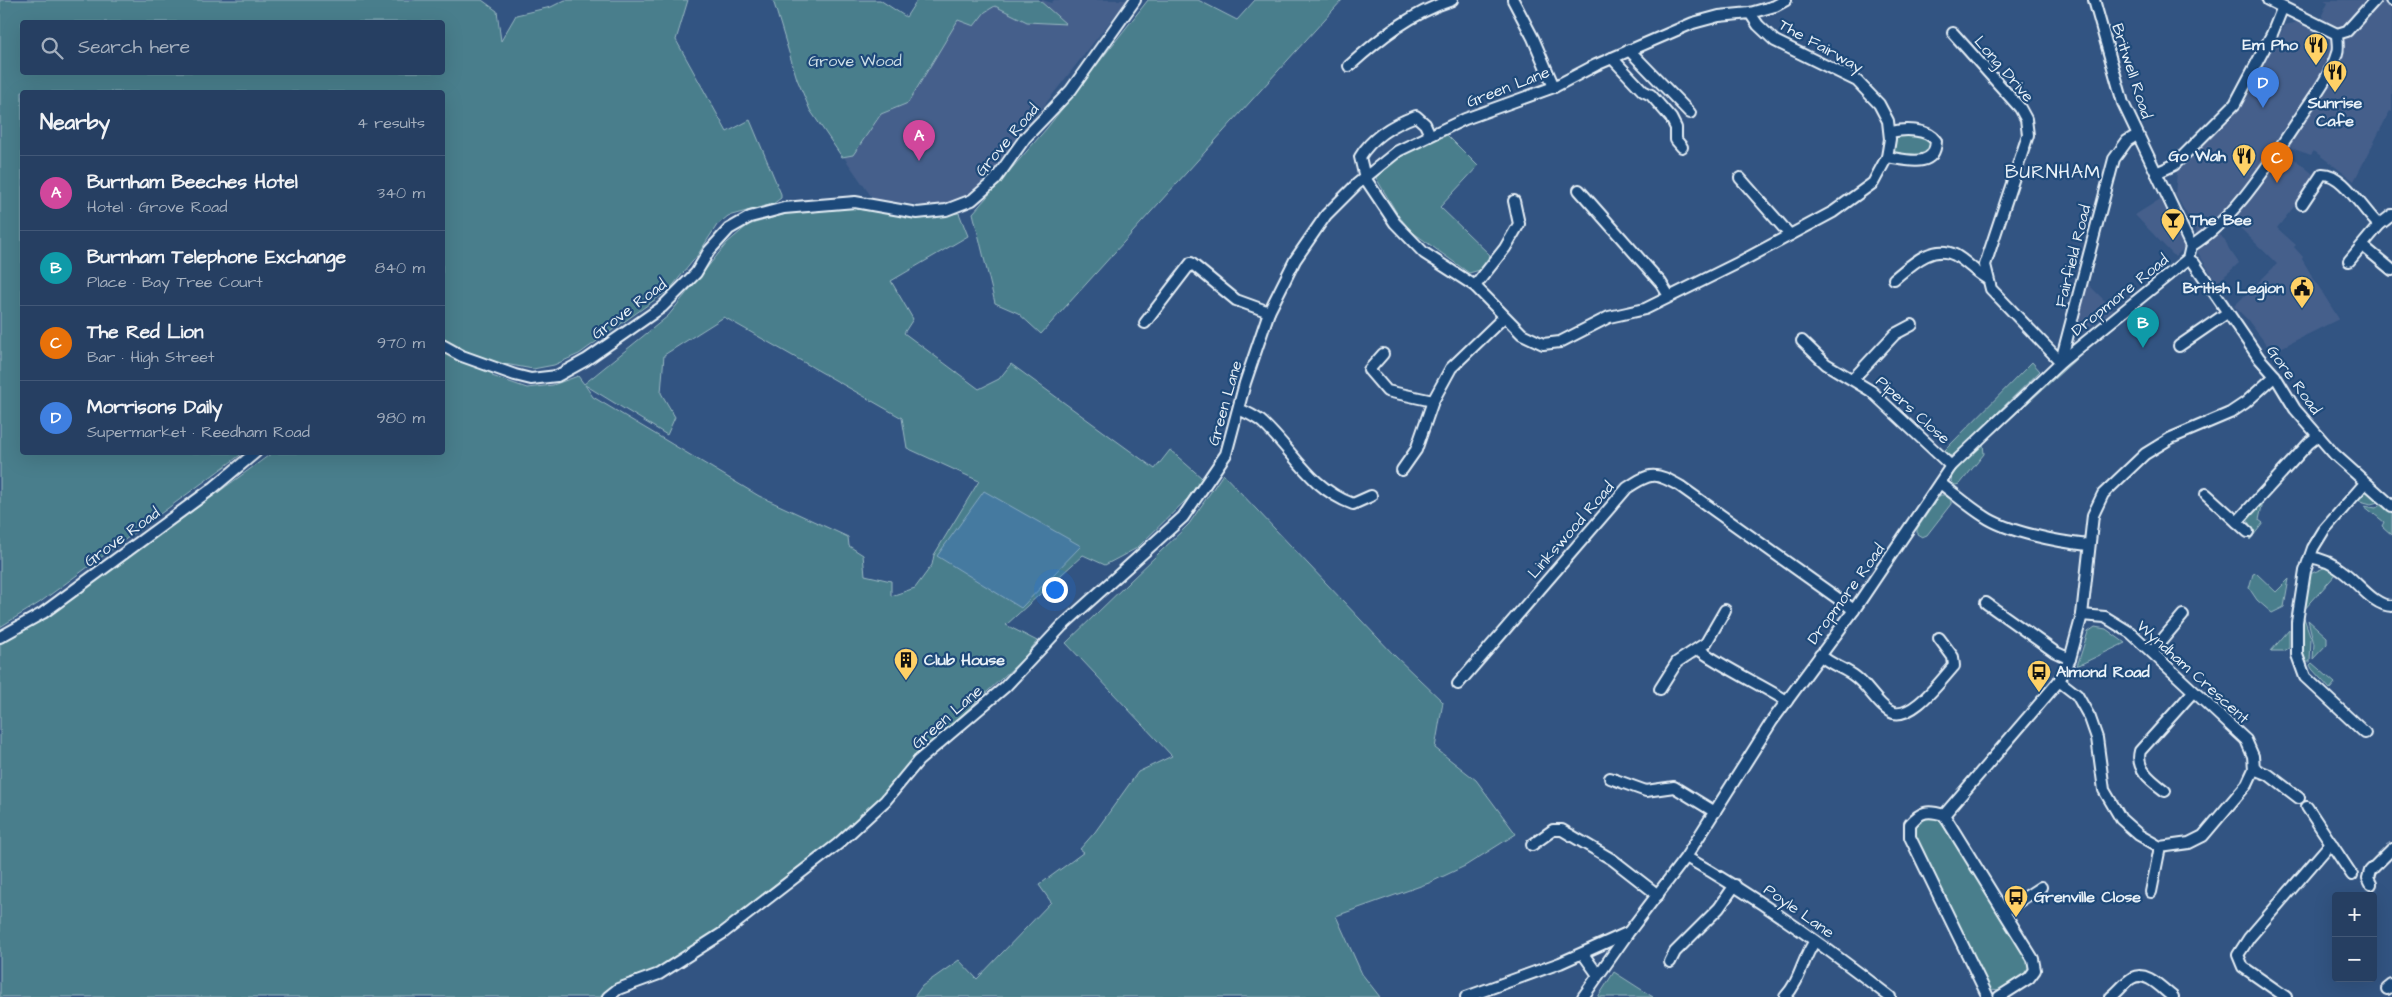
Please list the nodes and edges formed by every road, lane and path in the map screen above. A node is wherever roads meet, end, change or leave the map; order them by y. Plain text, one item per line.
1 (1135, 0) edge
2 (1452, 0) edge
3 (1512, 0) edge
4 (1786, 0) edge
5 (2094, 0) edge
6 (2268, 0) edge
7 (2375, 0) edge
8 (2282, 9) junction
9 (1750, 13) junction
10 (1952, 33) dead end
11 (2336, 34) junction
12 (1629, 50) junction
13 (1612, 58) junction
14 (1349, 66) dead end
15 (1554, 87) junction
16 (1690, 113) dead end
17 (1891, 132) junction
18 (1430, 135) junction
19 (2137, 135) junction
20 (1682, 147) dead end
21 (1888, 157) junction
22 (2156, 173) junction
23 (1365, 178) junction
24 (1740, 178) dead end
25 (1579, 190) dead end
26 (1514, 201) dead end
27 (2302, 204) dead end
28 (2392, 215) edge
29 (2379, 225) junction
30 (1790, 235) junction
31 (2191, 246) junction
32 (2363, 246) junction
33 (2188, 259) junction
34 (2349, 261) dead end
35 (2392, 270) edge
36 (1986, 278) junction
37 (1894, 279) dead end
38 (1475, 286) junction
39 (1669, 296) junction
40 (1269, 312) junction
41 (2227, 313) junction
42 (1504, 317) junction
43 (1145, 323) dead end
44 (1912, 325) dead end
45 (2068, 335) junction
46 (1802, 341) dead end
47 (2186, 345) dead end
48 (2079, 346) junction
49 (445, 347) edge
50 (1383, 354) dead end
51 (2061, 362) junction
52 (2275, 376) junction
53 (1854, 379) junction
54 (1433, 401) junction
55 (1239, 409) junction
56 (2318, 436) junction
57 (252, 455) edge
58 (1951, 466) junction
59 (1402, 470) dead end
60 (1940, 483) junction
61 (2365, 483) junction
62 (2206, 494) dead end
63 (1371, 496) dead end
64 (2392, 506) edge
65 (2237, 522) junction
66 (2248, 532) dead end
67 (2088, 545) junction
68 (2310, 557) junction
69 (1986, 603) dead end
70 (2392, 606) edge
71 (1725, 610) dead end
72 (1854, 610) junction
73 (2082, 614) junction
74 (2183, 615) dead end
75 (0, 637) edge
76 (1939, 638) dead end
77 (1698, 649) junction
78 (2152, 652) junction
79 (1820, 655) junction
80 (2070, 659) junction
81 (2059, 681) junction
82 (1458, 685) dead end
83 (1660, 689) dead end
84 (2193, 692) junction
85 (1787, 701) junction
86 (2365, 732) dead end
87 (2254, 769) junction
88 (1610, 778) dead end
89 (2165, 791) dead end
90 (2299, 798) dead end
91 (2307, 807) dead end
92 (1715, 812) junction
93 (1944, 815) junction
94 (2331, 843) junction
95 (1532, 845) dead end
96 (2160, 847) junction
97 (2392, 848) edge
98 (1686, 857) junction
99 (2352, 876) dead end
100 (2371, 884) dead end
101 (1735, 885) junction
102 (2041, 887) dead end
103 (2151, 892) dead end
104 (1658, 895) junction
105 (2004, 911) junction
106 (1628, 932) junction
107 (1815, 941) junction
108 (1582, 954) junction
109 (1670, 962) dead end
110 (1598, 975) junction
111 (608, 997) edge
112 (1466, 997) edge
113 (1584, 997) edge
114 (1785, 997) edge
115 (1890, 997) edge
116 (1988, 997) edge
117 (1999, 997) edge
118 (2111, 997) edge
119 (2172, 997) edge
120 (2286, 997) edge

1 - 49 street, Grove Road
2 - 14 street
3 - 15 street
4 - 9 street, Green Lane
5 - 19 street, Britwell Road
6 - 8 street
7 - 11 street
8 - 11 street
8 - 22 street
9 - 12 street, Green Lane
9 - 17 street, The Fairway
10 - 36 street, Long Drive
11 - 31 street
12 - 13 street, Green Lane
12 - 16 street
13 - 15 street, Green Lane
13 - 20 street
15 - 18 street, Green Lane
17 - 21 street
17 - 21 street
18 - 23 street, Green Lane
18 - 23 street
19 - 22 street, Britwell Road
19 - 45 street, Fairfield Road
21 - 30 street
22 - 31 street, Britwell Road
23 - 38 street
23 - 40 street, Green Lane
24 - 30 street
25 - 39 street
26 - 38 street
27 - 29 street
28 - 29 street
29 - 32 street
30 - 39 street
31 - 33 street
32 - 34 street
32 - 35 street
33 - 41 street, Gore Road
33 - 48 street, Dropmore Road
36 - 37 street
36 - 51 street
38 - 42 street
39 - 42 street
40 - 43 street
40 - 55 street, Green Lane
41 - 47 street
41 - 52 street, Gore Road
42 - 54 street
44 - 53 street, Pipers Close
45 - 48 street
45 - 51 street, Fairfield Road
46 - 53 street, Pipers Close
48 - 51 street, Dropmore Road
50 - 54 street
51 - 58 street, Dropmore Road
52 - 56 street, Gore Road
52 - 67 street
53 - 58 street, Pipers Close
54 - 59 street
55 - 63 street
55 - 111 street, Green Lane
56 - 61 street, Gore Road
56 - 65 street
57 - 75 street, Grove Road
58 - 60 street, Dropmore Road
60 - 67 street
60 - 72 street, Dropmore Road
61 - 64 street, Gore Road
61 - 68 street
62 - 65 street
65 - 66 street
67 - 73 street
68 - 70 street
68 - 86 street
69 - 80 street
71 - 77 street
72 - 79 street, Dropmore Road
72 - 82 street, Linkswood Road
73 - 78 street, Wyndham Crescent
73 - 80 street
74 - 78 street
76 - 79 street
77 - 83 street
77 - 85 street
78 - 84 street, Wyndham Crescent
79 - 85 street, Dropmore Road
80 - 81 street
81 - 93 street
81 - 96 street
84 - 87 street, Wyndham Crescent
84 - 89 street
85 - 92 street, Dropmore Road
87 - 90 street
87 - 96 street
88 - 92 street
91 - 94 street
92 - 98 street, Dropmore Road
93 - 105 street
93 - 116 street
94 - 99 street
94 - 120 street
95 - 104 street
96 - 103 street
97 - 100 street
98 - 101 street, Poyle Lane
98 - 104 street, Dropmore Road
101 - 107 street, Poyle Lane
101 - 109 street
102 - 105 street
104 - 106 street, Dropmore Road
105 - 117 street
106 - 108 street
106 - 110 street, Dropmore Road
107 - 114 street
107 - 115 street, Poyle Lane
108 - 110 street
108 - 112 street
110 - 113 street, Dropmore Road
118 - 119 street

